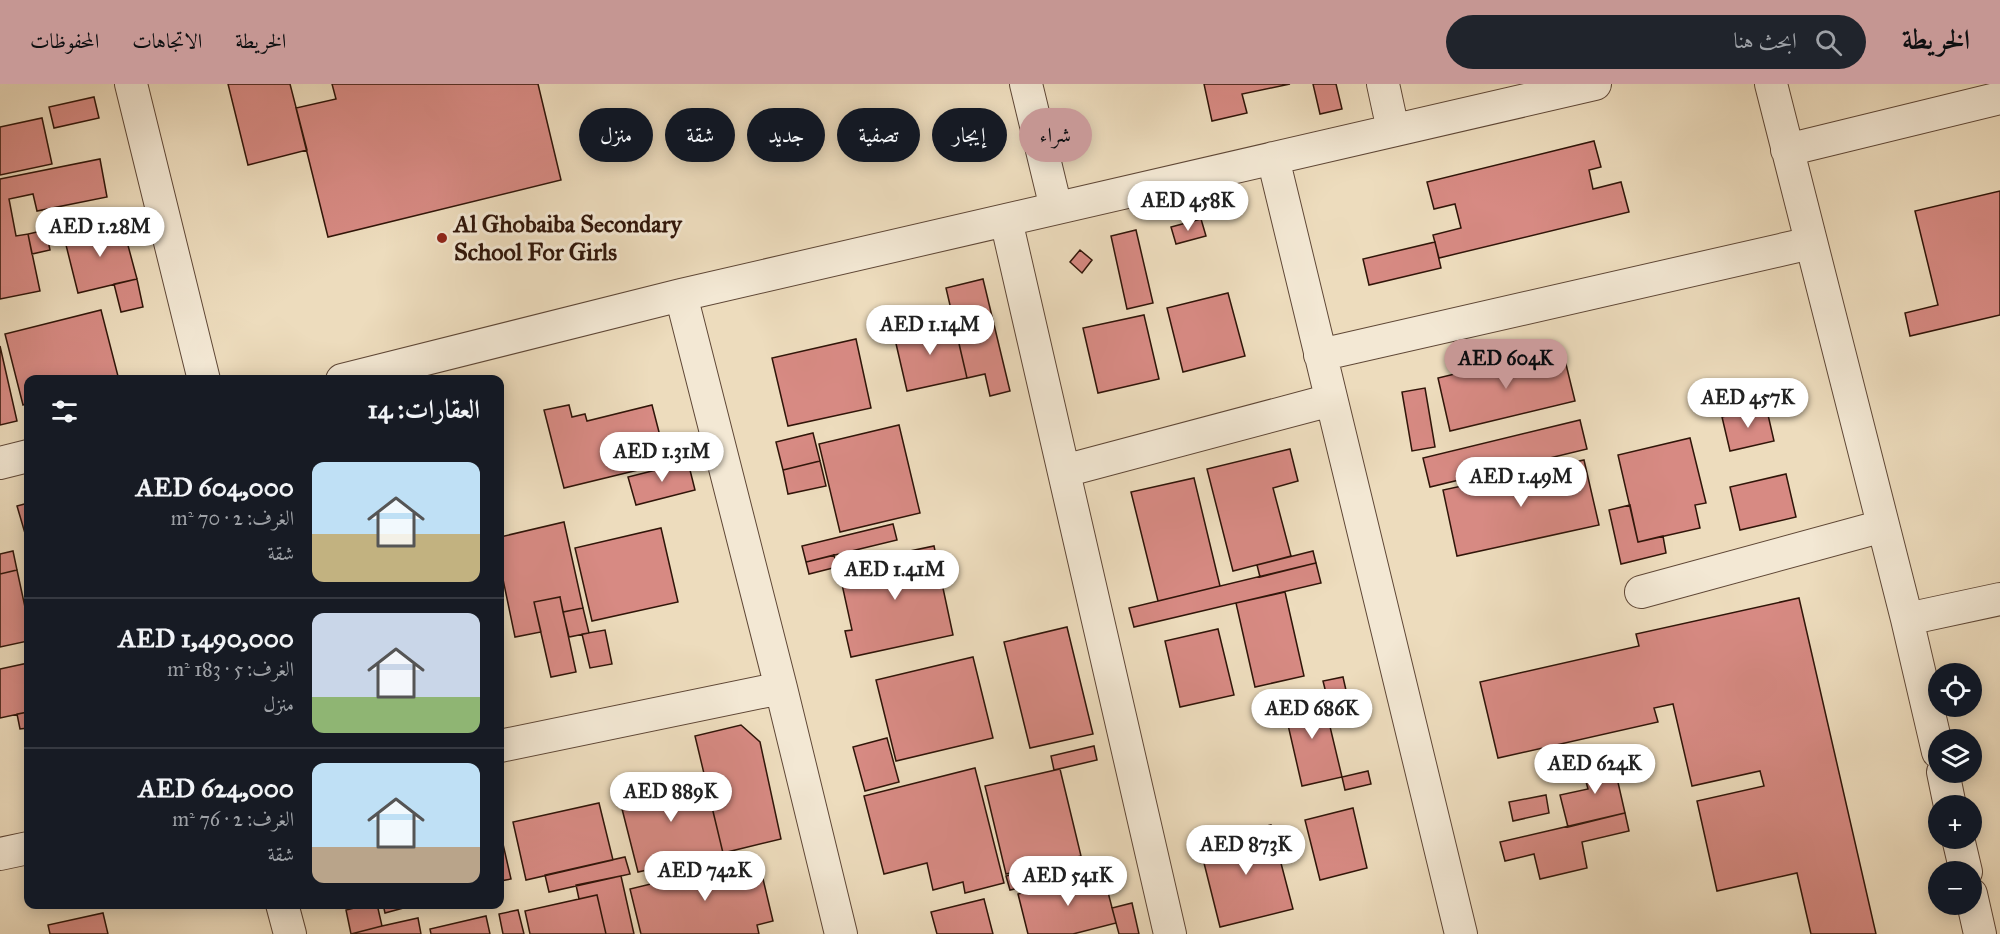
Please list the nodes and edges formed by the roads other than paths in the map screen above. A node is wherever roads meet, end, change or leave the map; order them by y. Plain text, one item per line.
1 (131, 84) edge
2 (1026, 84) edge
3 (1383, 84) edge
4 (1595, 84) edge
5 (1771, 84) edge
6 (2000, 98) edge
7 (1394, 130) junction
8 (1787, 150) junction
9 (1273, 158) junction
10 (1056, 208) junction
11 (1006, 220) junction
12 (1811, 243) junction
13 (681, 295) junction
14 (1320, 355) junction
15 (203, 375) edge
16 (369, 375) edge
17 (1330, 400) junction
18 (24, 457) edge
19 (0, 463) edge
20 (1064, 471) junction
21 (1883, 526) junction
22 (1641, 592) dead end
23 (2000, 599) edge
24 (1907, 619) junction
25 (781, 687) junction
26 (1933, 729) edge
27 (504, 745) edge
28 (24, 849) edge
29 (0, 854) edge
30 (283, 909) edge
31 (1976, 915) edge
32 (290, 934) edge
33 (841, 934) edge
34 (1170, 934) edge
35 (1461, 934) edge
36 (1980, 934) edge

1 - 15 street
2 - 10 street
3 - 7 street
4 - 7 street
5 - 8 street
6 - 8 street
7 - 9 street
8 - 12 street
9 - 10 street
9 - 14 street
10 - 11 street
11 - 13 street
11 - 20 street
12 - 14 street
12 - 21 street
13 - 16 street
13 - 25 street
14 - 17 street
17 - 20 street
17 - 35 street
18 - 19 street
20 - 34 street
21 - 22 street
21 - 24 street
23 - 24 street
24 - 26 street
25 - 27 street
25 - 33 street
28 - 29 street
30 - 32 street
31 - 36 street

